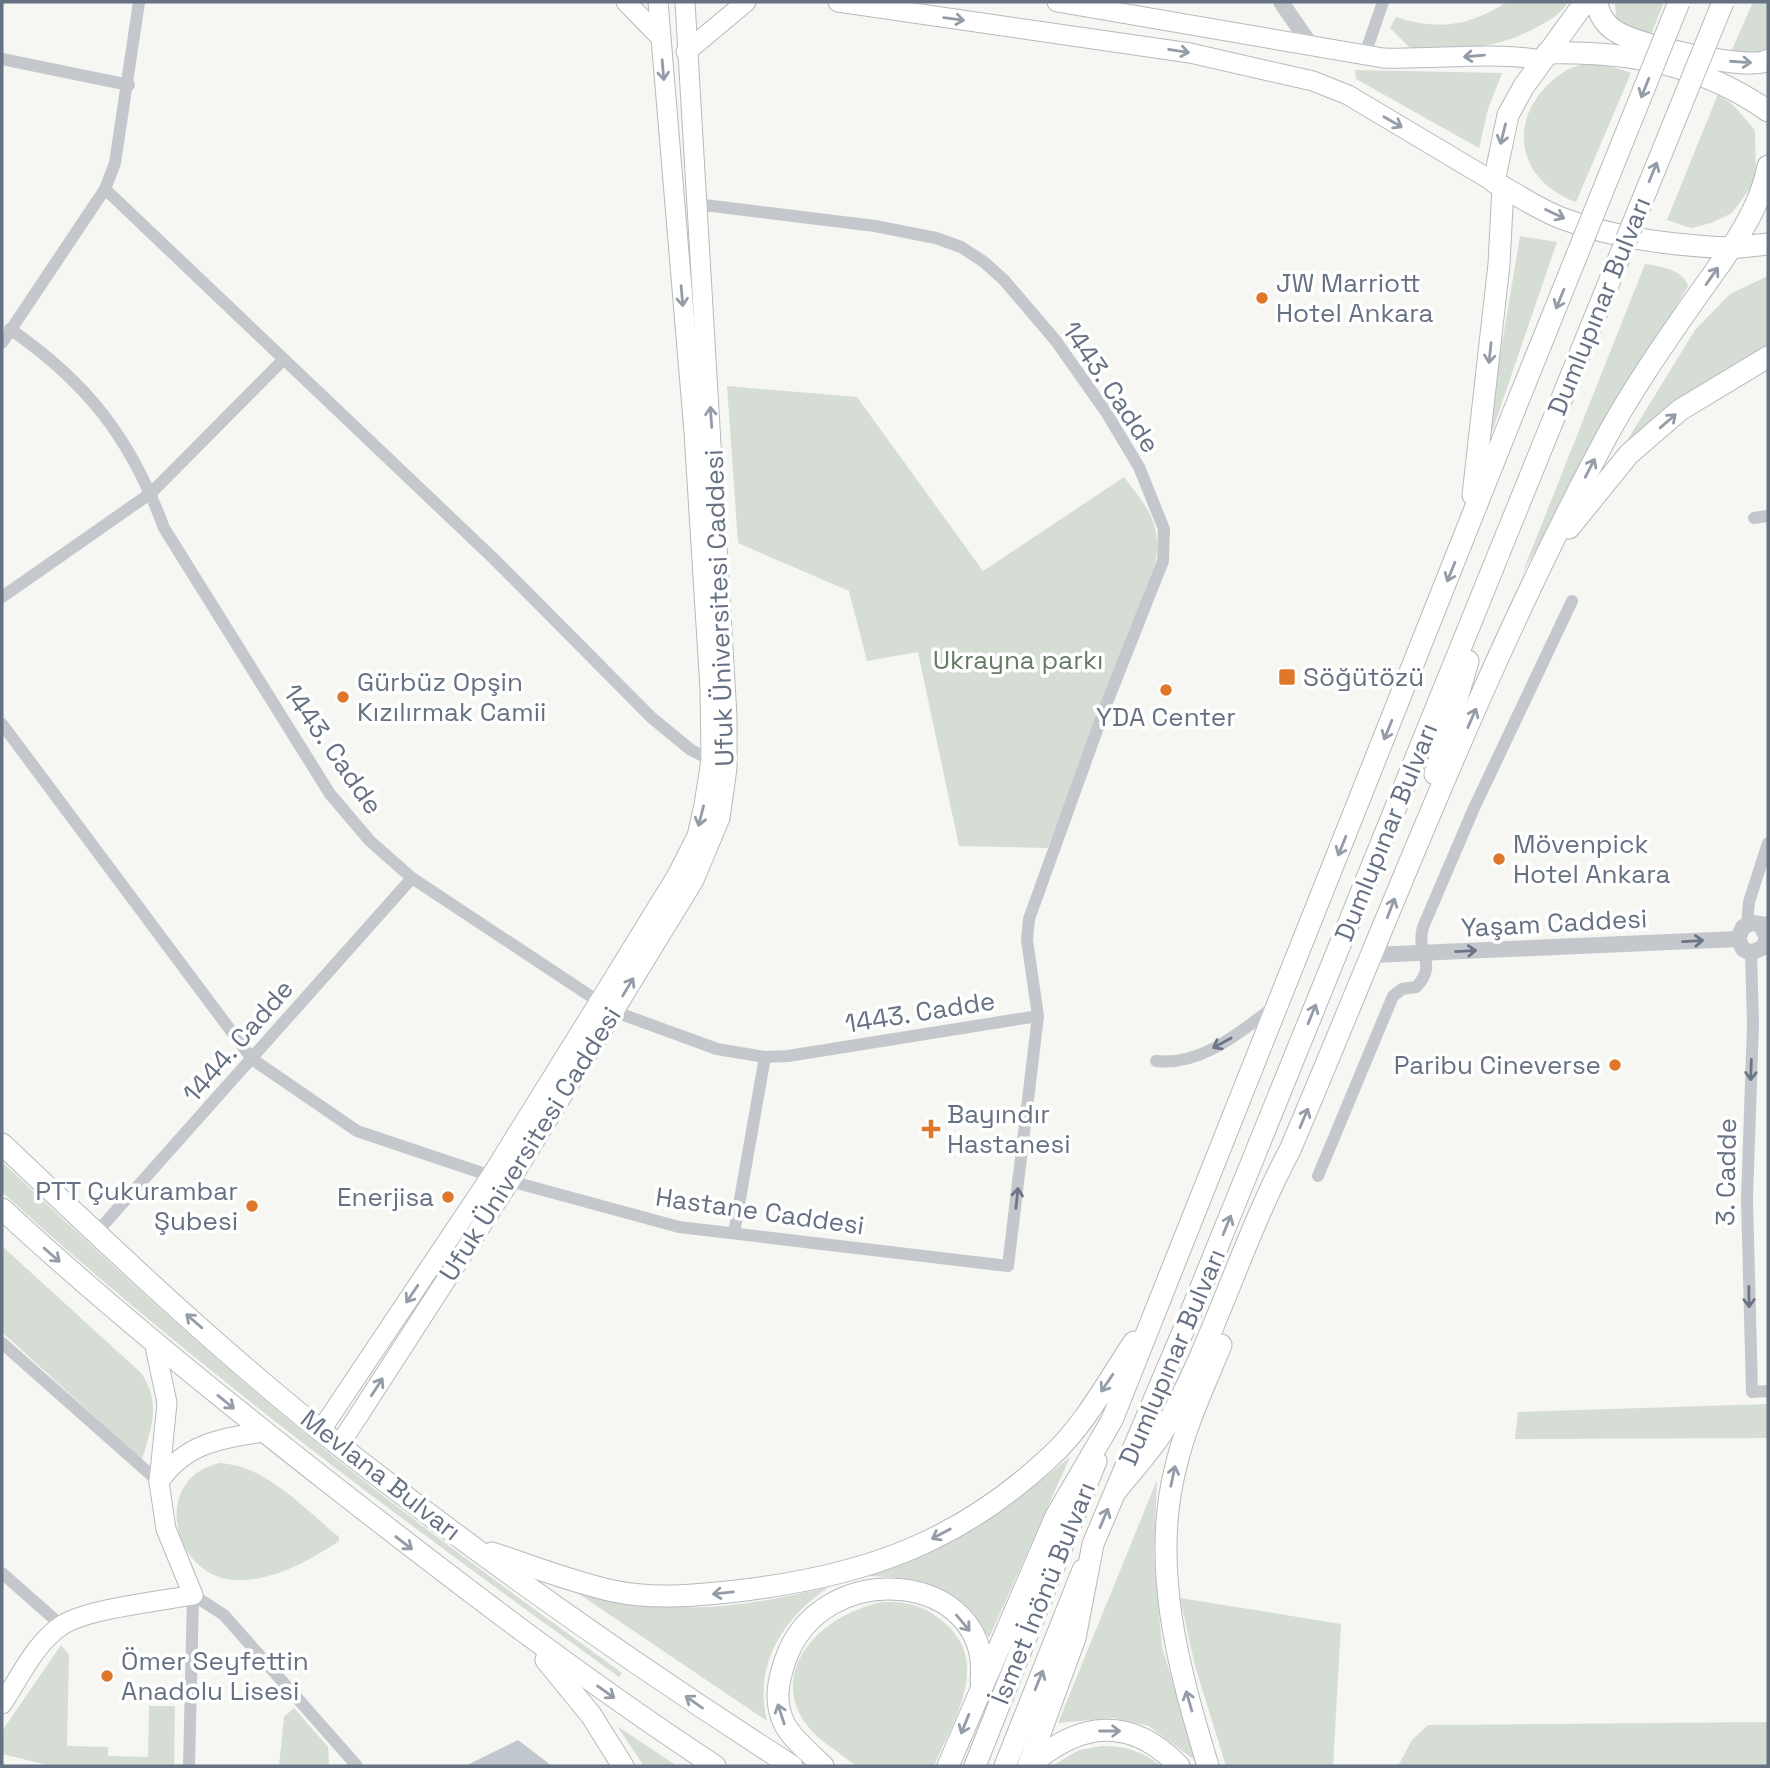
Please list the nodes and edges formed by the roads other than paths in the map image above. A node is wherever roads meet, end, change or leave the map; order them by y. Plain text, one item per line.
1 (139, 2) edge
2 (626, 2) edge
3 (658, 2) edge
4 (685, 2) edge
5 (746, 2) edge
6 (838, 2) edge
7 (1060, 2) edge
8 (1281, 2) edge
9 (1384, 2) edge
10 (1585, 2) edge
11 (1597, 2) edge
12 (1679, 2) edge
13 (1723, 2) edge
14 (661, 38) junction
15 (1310, 44) junction
16 (686, 52) junction
17 (1365, 54) junction
18 (1544, 57) junction
19 (2, 59) edge
20 (1768, 60) edge
21 (129, 85) junction
22 (1768, 111) edge
23 (1768, 166) edge
24 (1499, 185) junction
25 (105, 188) junction
26 (674, 202) junction
27 (696, 204) junction
28 (1768, 244) edge
29 (1731, 248) junction
30 (10, 329) junction
31 (2, 344) edge
32 (1768, 357) edge
33 (283, 360) junction
34 (151, 493) junction
35 (1768, 516) edge
36 (1754, 518) dead end
37 (1470, 522) junction
38 (1499, 553) junction
39 (1542, 563) junction
40 (2, 597) edge
41 (1572, 601) dead end
42 (2, 724) edge
43 (719, 764) junction
44 (1768, 843) edge
45 (1414, 847) junction
46 (412, 878) junction
47 (1762, 931) edge
48 (1738, 939) junction
49 (1424, 953) junction
50 (1751, 953) junction
51 (1373, 956) junction
52 (1278, 1004) junction
53 (606, 1007) junction
54 (1038, 1016) junction
55 (1753, 1024) junction
56 (1768, 1024) edge
57 (765, 1057) junction
58 (252, 1059) junction
59 (1157, 1061) dead end
60 (2, 1144) edge
61 (1318, 1176) dead end
62 (500, 1178) junction
63 (1275, 1179) junction
64 (2, 1209) edge
65 (97, 1232) junction
66 (734, 1233) junction
67 (1158, 1306) junction
68 (2, 1343) edge
69 (155, 1346) junction
70 (1768, 1391) edge
71 (1112, 1420) junction
72 (321, 1430) junction
73 (263, 1432) junction
74 (340, 1444) junction
75 (159, 1482) junction
76 (1116, 1491) junction
77 (1093, 1544) junction
78 (477, 1549) junction
79 (2, 1573) edge
80 (193, 1595) junction
81 (61, 1625) junction
82 (529, 1639) junction
83 (981, 1686) junction
84 (2, 1704) edge
85 (344, 1749) junction
86 (189, 1766) edge
87 (341, 1766) edge
88 (357, 1766) edge
89 (623, 1766) edge
90 (715, 1766) edge
91 (792, 1766) edge
92 (823, 1766) edge
93 (948, 1766) edge
94 (975, 1766) edge
95 (1005, 1766) edge
96 (1028, 1766) edge
97 (1179, 1766) edge
98 (1208, 1766) edge

1 - 21 street
2 - 14 main road
3 - 14 main road, Ufuk Üniversitesi Caddesi
4 - 16 main road, Ufuk Üniversitesi Caddesi
5 - 16 main road
6 -> 24 main road
7 - 15 main road
8 - 15 street
9 - 17 street
10 - 18 main road, Dumlupınar Bulvarı
11 -> 20 main road
12 -> 37 main road, Dumlupınar Bulvarı, bridge
38 -> 13 main road, Dumlupınar Bulvarı, bridge
14 -> 26 main road, Ufuk Üniversitesi Caddesi
15 - 17 main road
16 - 27 main road, Ufuk Üniversitesi Caddesi
18 -> 17 main road
18 - 22 main road
18 -> 24 main road, Dumlupınar Bulvarı
19 - 21 street
21 - 25 street
23 - 29 main road
24 -> 29 main road
24 -> 37 main road, Dumlupınar Bulvarı
25 - 30 street
25 - 33 street
26 - 27 main road
26 -> 43 main road, Ufuk Üniversitesi Caddesi
43 -> 27 main road, Ufuk Üniversitesi Caddesi
27 - 54 street, 1443. Cadde
28 - 29 main road
39 -> 29 main road
30 - 31 street
30 - 34 street, 1443. Cadde
39 -> 32 main road
33 - 34 street
33 - 43 street
34 - 40 street
34 - 46 street, 1443. Cadde
35 - 36 street
37 -> 52 main road, Dumlupınar Bulvarı
38 - 45 main road
76 -> 38 main road, Dumlupınar Bulvarı
45 -> 39 main road
41 - 49 street
42 - 58 street, Hastane Caddesi
43 - 53 main road, Ufuk Üniversitesi Caddesi
44 - 47 street
51 -> 45 main road
46 - 53 street, 1443. Cadde
46 - 58 street, 1444. Cadde
47 - 48 street
47 - 50 street
49 -> 48 street, Yaşam Caddesi
48 - 50 street
49 - 51 street, Yaşam Caddesi
49 - 61 street
50 - 55 street, 3. Cadde
63 -> 51 main road
52 -> 59 street
52 - 67 main road, Dumlupınar Bulvarı
53 - 57 street, 1443. Cadde
53 - 62 main road, Ufuk Üniversitesi Caddesi
54 - 57 street, 1443. Cadde
66 -> 54 street, Hastane Caddesi
55 - 56 street
55 -> 70 street, 3. Cadde
57 - 66 street
58 - 62 street, Hastane Caddesi
58 - 65 street, 1444. Cadde
60 - 65 main road, Mevlana Bulvarı
62 - 66 street, Hastane Caddesi
62 -> 72 main road, Ufuk Üniversitesi Caddesi
74 -> 62 main road, Ufuk Üniversitesi Caddesi
63 - 76 main road
98 -> 63 main road
64 -> 69 main road, Mevlana Bulvarı
72 -> 65 main road, Mevlana Bulvarı
67 - 71 main road, Dumlupınar Bulvarı
67 -> 78 main road
68 - 75 street
69 -> 73 main road, Mevlana Bulvarı
69 - 75 main road
71 - 83 main road
71 - 94 main road, İsmet İnönü Bulvarı
72 - 74 main road, Mevlana Bulvarı
73 - 75 main road
73 -> 82 main road, Mevlana Bulvarı
74 - 78 main road, Mevlana Bulvarı
75 - 80 main road
77 -> 76 main road, Dumlupınar Bulvarı
95 -> 77 main road, İsmet İnönü Bulvarı
77 - 96 main road
91 -> 78 main road, Mevlana Bulvarı
79 - 81 street
80 - 81 main road
80 - 85 street
80 - 86 street
81 - 84 main road
82 - 89 main road
82 -> 90 main road, Mevlana Bulvarı
92 -> 83 main road
83 -> 93 main road
85 - 87 street
85 - 88 street
96 -> 97 main road

